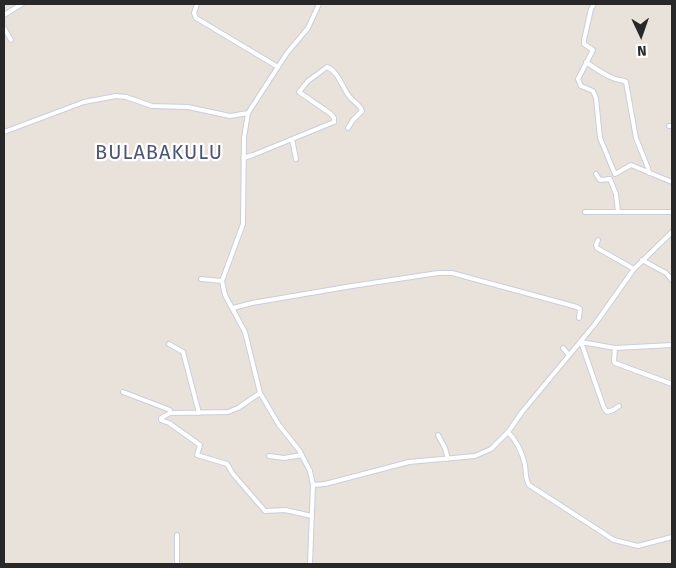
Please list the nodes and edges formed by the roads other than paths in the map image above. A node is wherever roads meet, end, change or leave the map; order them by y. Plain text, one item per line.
1 (22, 4) edge
2 (197, 4) edge
3 (319, 4) edge
4 (594, 4) edge
5 (4, 15) edge
6 (4, 28) edge
7 (11, 40) dead end
8 (586, 62) junction
9 (278, 67) junction
10 (248, 113) junction
11 (348, 128) dead end
12 (5, 130) edge
13 (292, 139) junction
14 (243, 158) junction
15 (296, 159) dead end
16 (649, 173) junction
17 (596, 174) dead end
18 (615, 174) junction
19 (610, 180) junction
20 (672, 182) edge
21 (585, 212) dead end
22 (618, 212) junction
23 (672, 212) edge
24 (672, 232) edge
25 (598, 240) dead end
26 (642, 260) junction
27 (634, 269) junction
28 (202, 279) dead end
29 (672, 280) edge
30 (222, 281) junction
31 (233, 308) junction
32 (579, 318) dead end
33 (581, 342) junction
34 (169, 344) dead end
35 (672, 345) edge
36 (563, 348) dead end
37 (615, 348) junction
38 (569, 355) junction
39 (672, 384) edge
40 (123, 392) dead end
41 (260, 393) junction
42 (618, 406) dead end
43 (170, 413) junction
44 (200, 413) junction
45 (508, 432) junction
46 (438, 435) dead end
47 (302, 455) junction
48 (269, 456) dead end
49 (448, 459) junction
50 (313, 485) junction
51 (312, 516) junction
52 (177, 535) dead end
53 (672, 537) edge
54 (177, 564) edge
55 (310, 564) edge

1 - 5 street
2 - 9 street
3 - 9 street
4 - 8 street
6 - 7 street
8 - 16 street
8 - 18 street
9 - 10 street
10 - 12 street
10 - 14 street
11 - 13 street
13 - 14 street
13 - 15 street
14 - 30 street
16 - 18 street
16 - 20 street
17 - 19 street
18 - 19 street
19 - 22 street
21 - 22 street
22 - 23 street
24 - 26 street
25 - 27 street
26 - 27 street
26 - 29 street
27 - 33 street
28 - 30 street
30 - 31 street
31 - 32 street
31 - 41 street
33 - 37 street
33 - 38 street
33 - 42 street
34 - 44 street
35 - 37 street
36 - 38 street
37 - 39 street
38 - 45 street
40 - 43 street
41 - 44 street
41 - 47 street
43 - 44 street
43 - 51 street
45 - 49 street
45 - 53 street
46 - 49 street
47 - 48 street
47 - 50 street
49 - 50 street
50 - 51 street
51 - 55 street
52 - 54 street

